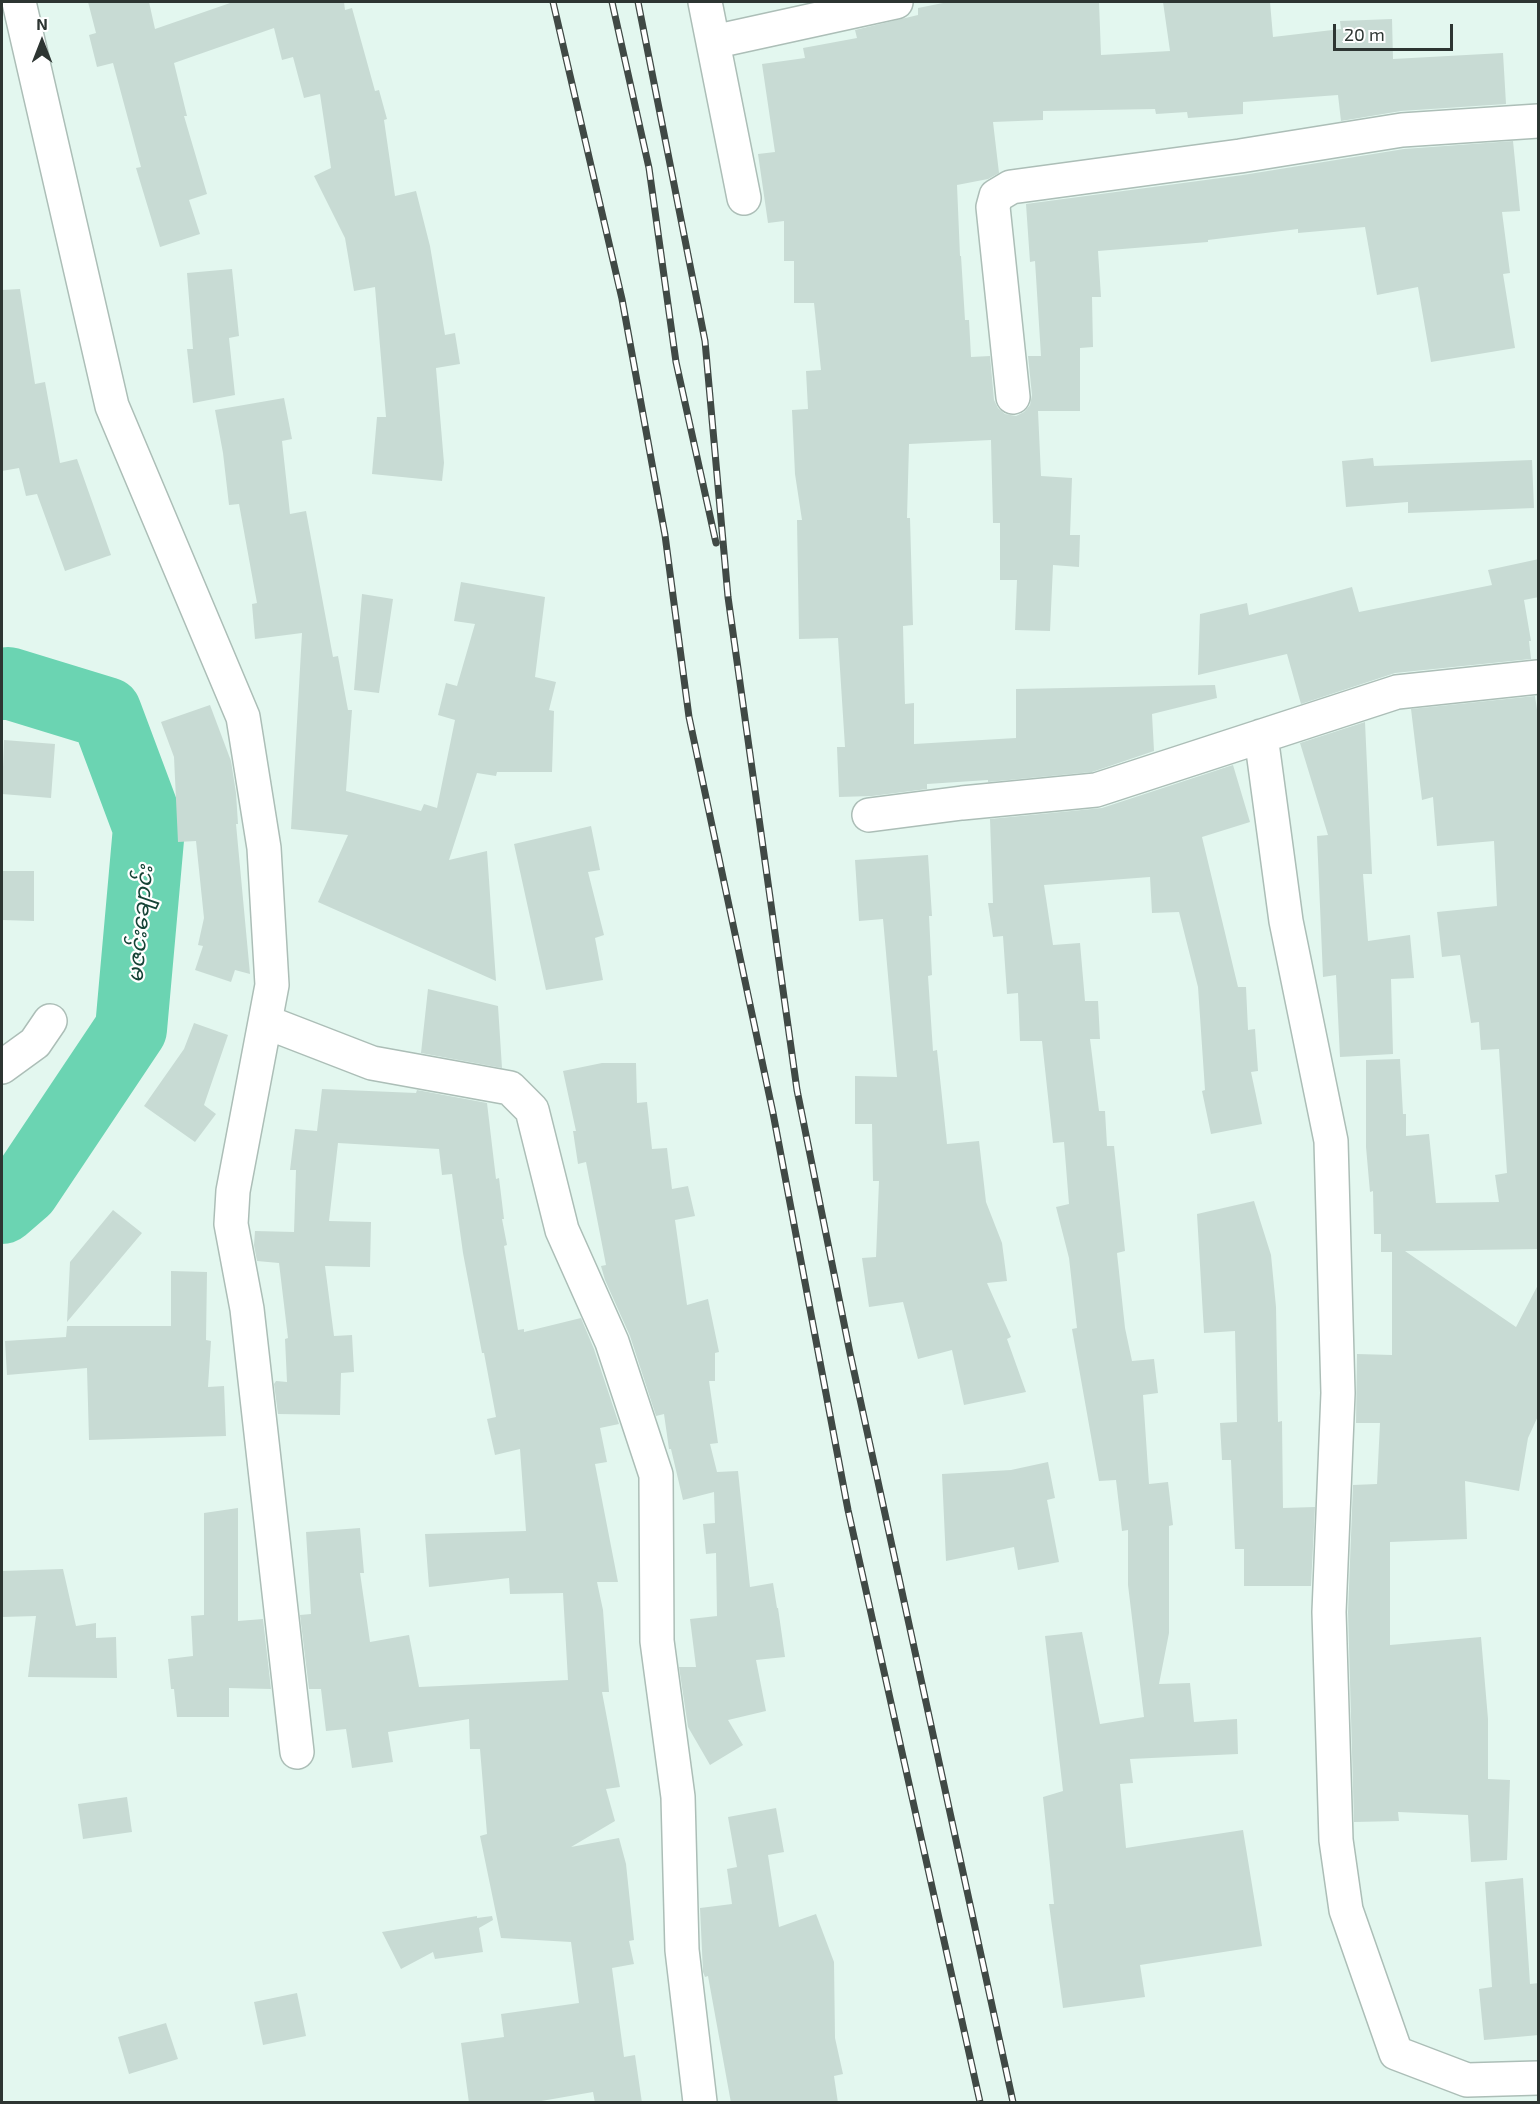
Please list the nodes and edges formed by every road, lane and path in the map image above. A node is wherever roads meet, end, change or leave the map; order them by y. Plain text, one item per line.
1 (19, 2) edge
2 (705, 2) edge
3 (896, 2) edge
4 (713, 42) junction
5 (1539, 121) edge
6 (744, 198) dead end
7 (1013, 397) dead end
8 (1539, 678) edge
9 (1261, 736) junction
10 (869, 815) dead end
11 (50, 1021) dead end
12 (266, 1022) junction
13 (2, 1067) edge
14 (297, 1752) dead end
15 (1539, 2078) edge
16 (700, 2103) edge

1 - 12 street
2 - 4 street
3 - 4 street
4 - 6 street
5 - 7 street
8 - 9 street
9 - 10 street
9 - 15 street
11 - 13 street
12 - 14 street
12 - 16 street

